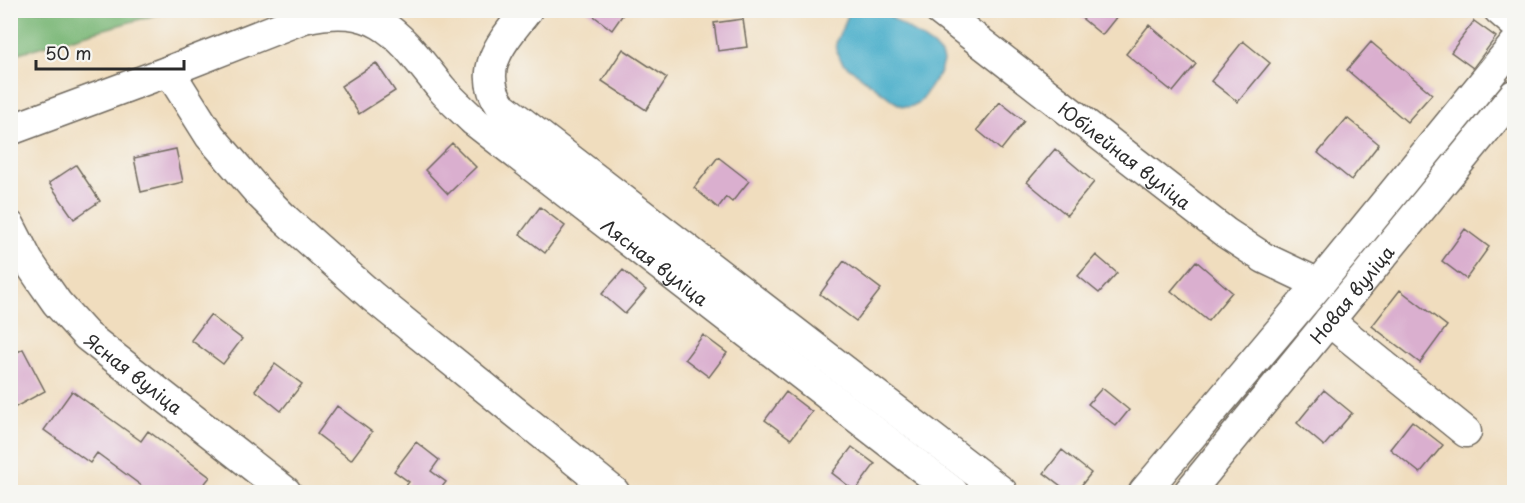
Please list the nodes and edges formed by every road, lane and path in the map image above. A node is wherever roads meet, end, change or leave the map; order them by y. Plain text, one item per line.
1 (527, 10) edge
2 (939, 10) edge
3 (1499, 10) edge
4 (1515, 23) edge
5 (1515, 45) edge
6 (170, 71) junction
7 (1515, 94) edge
8 (10, 130) edge
9 (10, 226) edge
10 (1319, 284) junction
11 (1329, 321) junction
12 (1466, 432) dead end
13 (286, 492) edge
14 (614, 492) edge
15 (953, 492) edge
16 (1002, 492) edge
17 (1144, 492) edge
18 (1189, 492) edge

1 - 16 street, Лясная вуліца
2 - 10 street, Юбілейная вуліца
3 - 4 street
5 - 10 street
6 - 8 street
6 - 14 street
6 - 15 street, Лясная вуліца
7 - 11 street, Новая вуліца
9 - 13 street, Ясная вуліца
10 - 17 street
11 - 12 street
11 - 18 street, Новая вуліца

